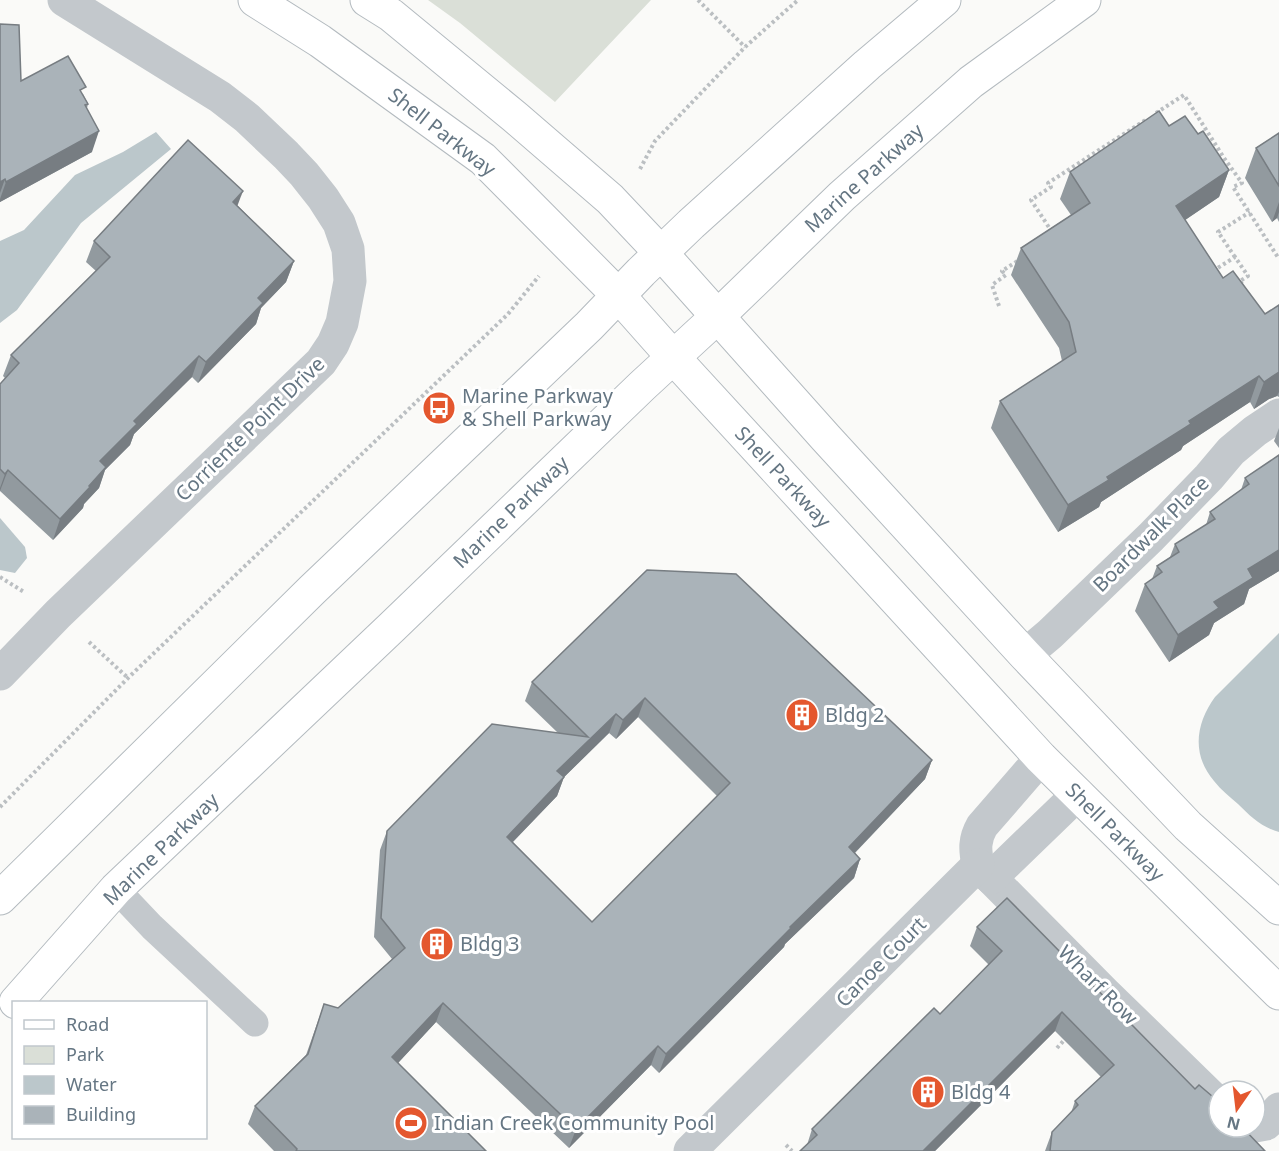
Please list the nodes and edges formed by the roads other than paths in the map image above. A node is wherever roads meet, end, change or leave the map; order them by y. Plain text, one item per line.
1 (64, 0) edge
2 (255, 0) edge
3 (367, 0) edge
4 (944, 0) edge
5 (1084, 0) edge
6 (661, 253) junction
7 (618, 295) junction
8 (718, 316) junction
9 (674, 357) junction
10 (1279, 415) edge
11 (1025, 655) junction
12 (0, 674) edge
13 (1041, 758) junction
14 (1078, 794) junction
15 (985, 872) junction
16 (116, 889) junction
17 (0, 898) edge
18 (1279, 908) edge
19 (1279, 993) edge
20 (18, 1001) edge
21 (12, 1008) edge
22 (0, 1022) edge
23 (255, 1023) dead end
24 (1207, 1092) edge
25 (1279, 1109) edge
26 (1267, 1123) edge
27 (690, 1151) edge

1 - 12 street, Corriente Point Drive
2 - 7 main road, Shell Parkway
3 - 6 main road
4 - 6 main road
5 - 8 main road, Marine Parkway
6 - 7 main road
6 - 8 main road
7 - 9 main road, Shell Parkway
7 - 17 main road
8 - 9 main road, Marine Parkway
8 - 11 main road
9 - 13 main road, Shell Parkway
9 - 16 main road, Marine Parkway
10 - 11 street, Boardwalk Place
11 - 18 main road
13 - 14 main road, Shell Parkway
13 - 15 street
14 - 15 street, Canoe Court
14 - 19 main road, Shell Parkway
15 - 24 street, Wharf Row
15 - 27 street, Canoe Court
16 - 20 main road, Marine Parkway
16 - 23 lane
21 - 22 main road, Marine Parkway
25 - 26 street

